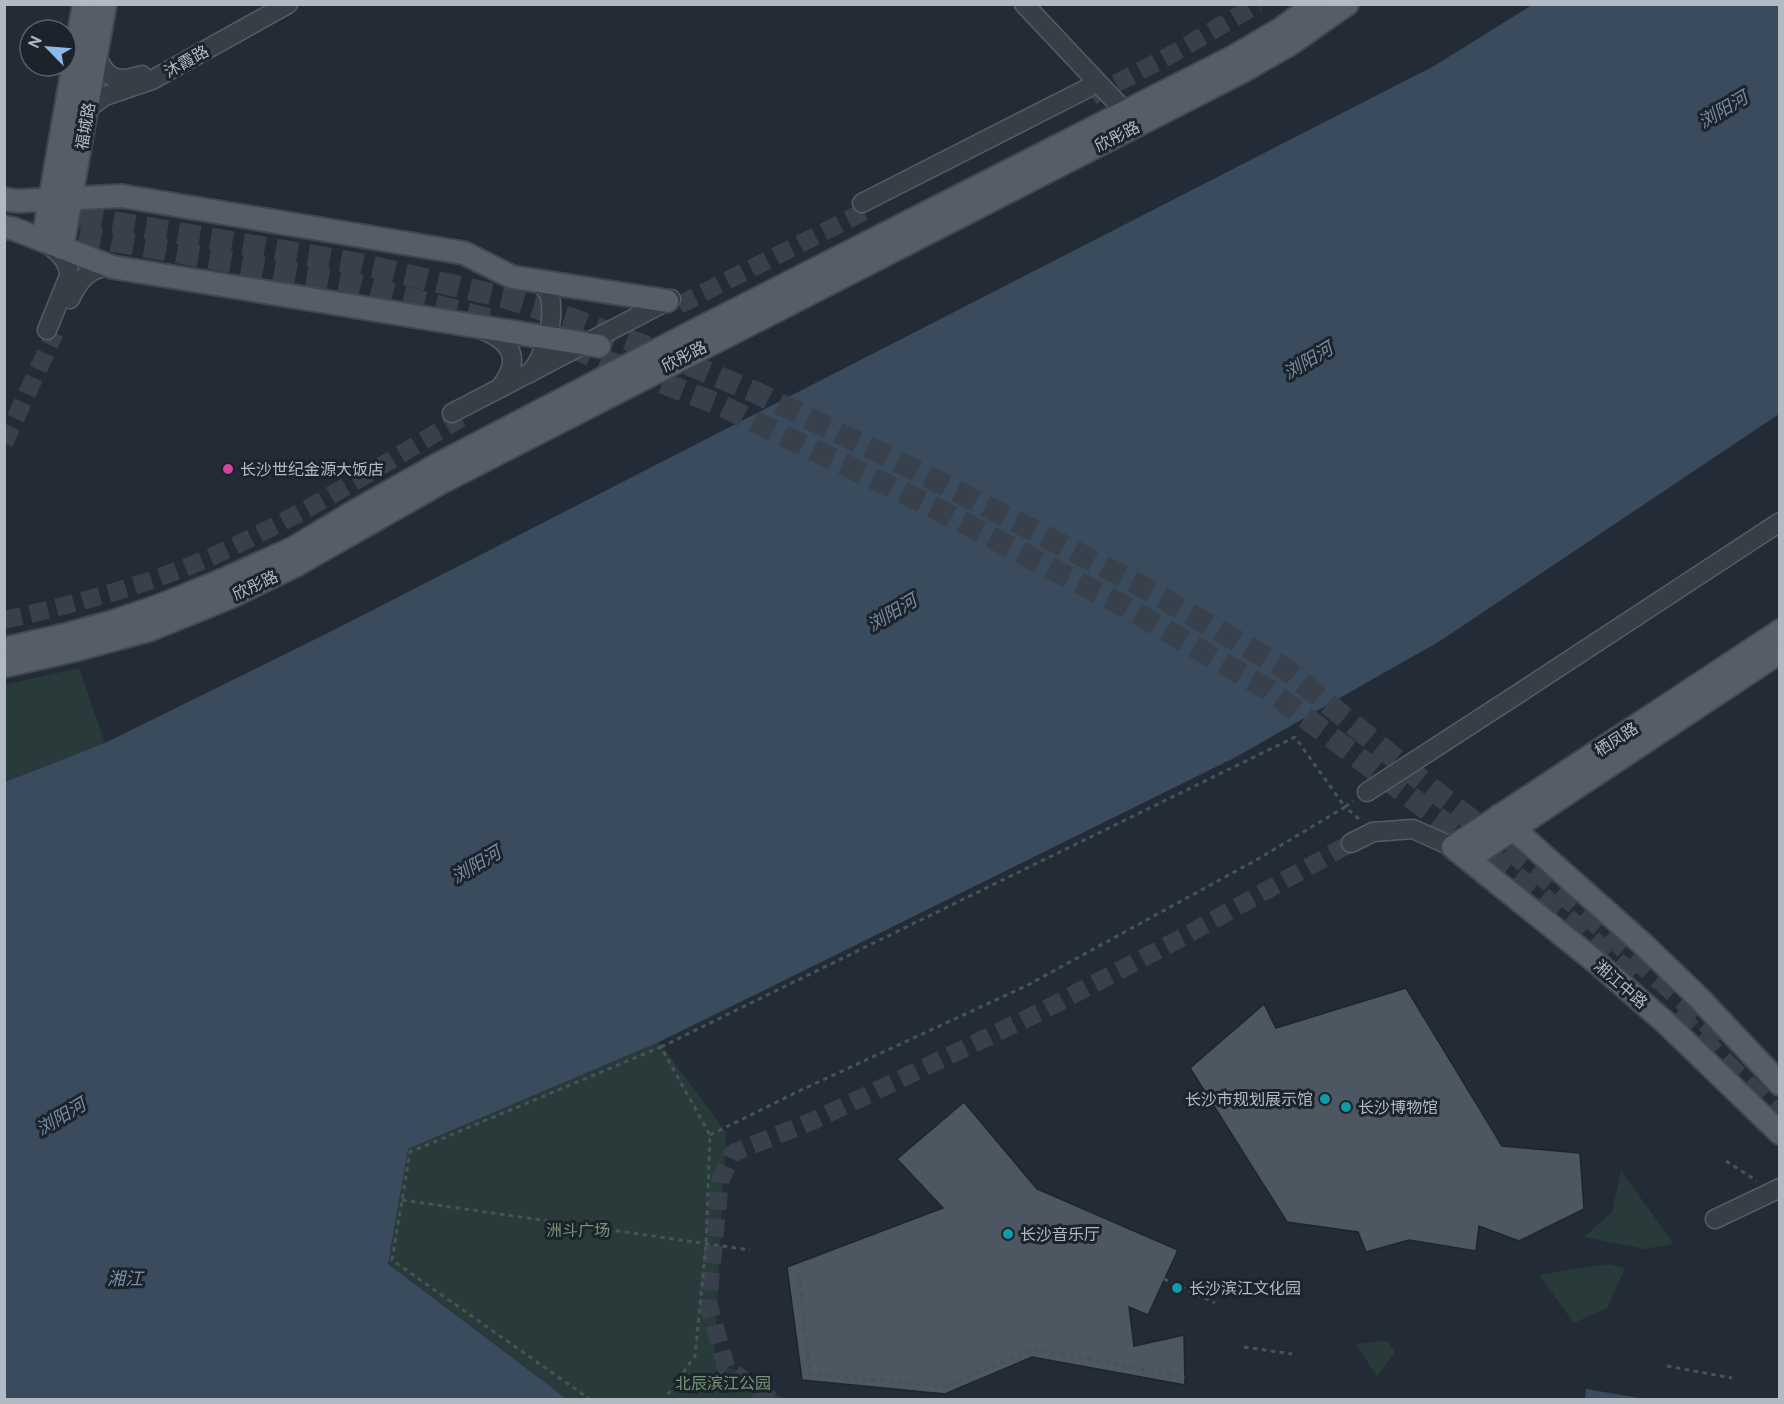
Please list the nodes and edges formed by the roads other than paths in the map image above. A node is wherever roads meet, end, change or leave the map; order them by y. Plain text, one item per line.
1 (84, 4) edge
2 (105, 4) edge
3 (270, 4) edge
4 (288, 4) edge
5 (1024, 4) edge
6 (1037, 4) edge
7 (1315, 4) edge
8 (1347, 4) edge
9 (97, 57) junction
10 (1090, 92) tunnel mouth
11 (87, 116) junction
12 (1136, 117) junction
13 (4, 199) edge
14 (61, 199) junction
15 (865, 206) tunnel mouth
16 (4, 227) edge
17 (53, 244) junction
18 (112, 267) junction
19 (539, 282) junction
20 (674, 301) joint
21 (470, 325) junction
22 (547, 337) junction
23 (592, 345) junction
24 (532, 372) junction
25 (506, 389) junction
26 (456, 415) tunnel mouth
27 (1779, 522) edge
28 (1779, 631) edge
29 (4, 649) edge
30 (1779, 652) edge
31 (4, 666) edge
32 (1367, 792) road end
33 (1507, 822) junction
34 (1351, 843) tunnel mouth
35 (1460, 853) junction
36 (1779, 1084) edge
37 (1779, 1133) edge
38 (1776, 1190) edge
39 (1715, 1219) dead end

1 - 14 main road, 福城路
2 - 9 main road, 福城路
3 - 9 street, 沐霞路
4 - 11 street, 沐霞路
5 - 12 street
6 - 12 street
7 - 12 main road, 欣彤路
8 - 12 main road, 欣彤路
9 - 11 main road, 福城路
10 - 15 street
11 - 14 main road, 福城路
12 - 29 main road, 欣彤路
12 - 31 main road, 欣彤路
13 - 14 main road
14 - 17 main road, 福城路
14 - 19 main road
16 - 17 main road
17 - 18 main road
17 - 18 street
18 - 21 main road
19 - 20 main road
19 - 22 street
20 - 23 street
21 - 22 main road
21 - 25 street
22 - 23 main road
22 - 24 street
23 - 24 street
23 - 25 street
24 - 25 street
25 - 26 street
27 - 32 street
28 - 33 main road, 栖凤路
30 - 33 main road, 栖凤路
33 - 35 main road, 栖凤路
33 - 36 main road
34 - 35 street
35 - 37 main road, 湘江中路
38 - 39 street

